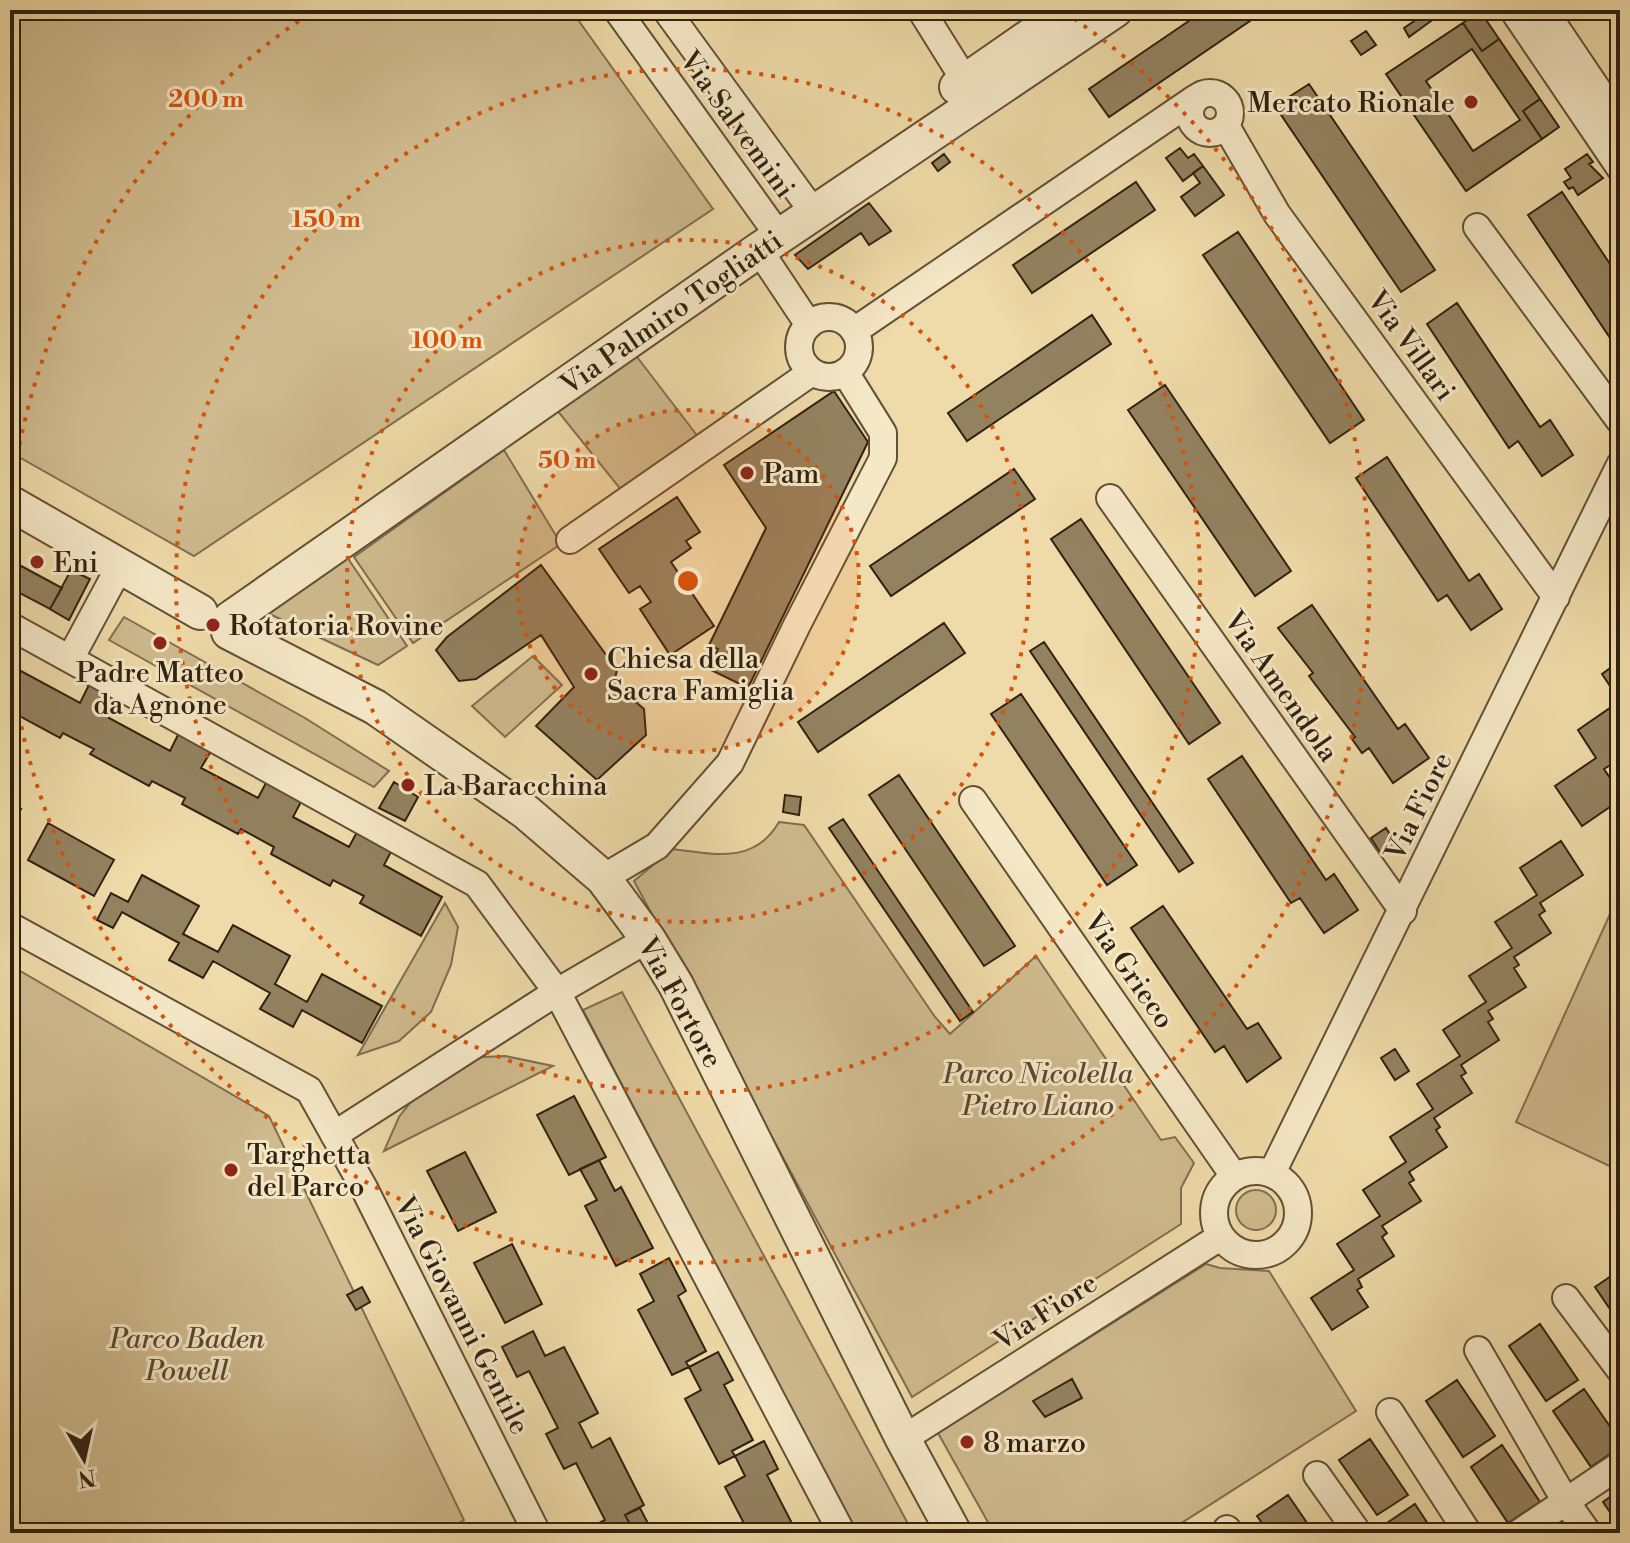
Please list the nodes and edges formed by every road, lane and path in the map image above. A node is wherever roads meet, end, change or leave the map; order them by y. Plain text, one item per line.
1 (617, 10) edge
2 (666, 10) edge
3 (921, 10) edge
4 (1068, 10) edge
5 (1115, 10) edge
6 (1513, 10) edge
7 (1544, 10) edge
8 (971, 90) junction
9 (1620, 123) edge
10 (1620, 168) edge
11 (807, 205) junction
12 (1477, 227) dead end
13 (768, 235) junction
14 (809, 325) junction
15 (854, 331) junction
16 (812, 372) junction
17 (845, 372) junction
18 (1620, 421) edge
19 (1620, 465) edge
20 (1110, 498) dead end
21 (10, 503) edge
22 (570, 540) dead end
23 (120, 566) junction
24 (1556, 597) junction
25 (218, 617) junction
26 (10, 626) edge
27 (70, 659) junction
28 (973, 800) dead end
29 (603, 878) junction
30 (1403, 911) junction
31 (10, 926) edge
32 (648, 939) junction
33 (557, 992) junction
34 (334, 1135) junction
35 (1272, 1173) junction
36 (1234, 1176) junction
37 (1220, 1237) junction
38 (1566, 1298) dead end
39 (1478, 1350) dead end
40 (1620, 1370) edge
41 (1390, 1412) dead end
42 (903, 1439) junction
43 (1620, 1465) edge
44 (1317, 1475) dead end
45 (1566, 1502) junction
46 (537, 1533) edge
47 (842, 1533) edge
48 (954, 1533) edge
49 (1358, 1533) edge
50 (1468, 1533) edge
51 (1519, 1533) edge
52 (1588, 1533) edge

1 - 13 street, Via Salvemini
2 - 11 street, Via Salvemini
3 - 8 street
4 - 8 street, Via Palmiro Togliatti
5 - 8 street, Via Palmiro Togliatti
6 - 10 street
7 - 9 street
8 - 11 street, Via Palmiro Togliatti
11 - 13 street, Via Palmiro Togliatti
12 - 18 street
13 - 14 street, Via Salvemini
13 - 25 street, Via Palmiro Togliatti
14 - 15 street
14 - 16 street
15 - 17 street
15 - 24 street, Via Villari
16 - 17 street
16 - 22 street
17 - 29 street
19 - 24 street, Via Fiore
20 - 30 street, Via Amendola
21 - 23 street, Via Fortore
23 - 25 street, Via Fortore
23 - 27 street
24 - 30 street, Via Fiore
25 - 29 street, Via Fortore
26 - 27 street
27 - 33 street
28 - 36 street, Via Grieco
29 - 32 street, Via Fortore
30 - 35 street, Via Fiore
31 - 34 street, Via Giovanni Gentile
32 - 33 street
32 - 42 street, Via Fortore
33 - 34 street
33 - 47 street
34 - 46 street, Via Giovanni Gentile
35 - 36 street
35 - 37 street
36 - 37 street
37 - 42 street, Via Fiore
38 - 40 street
39 - 45 street
41 - 50 street
42 - 48 street, Via Fortore
43 - 45 street
44 - 49 street
45 - 51 street
45 - 52 street

